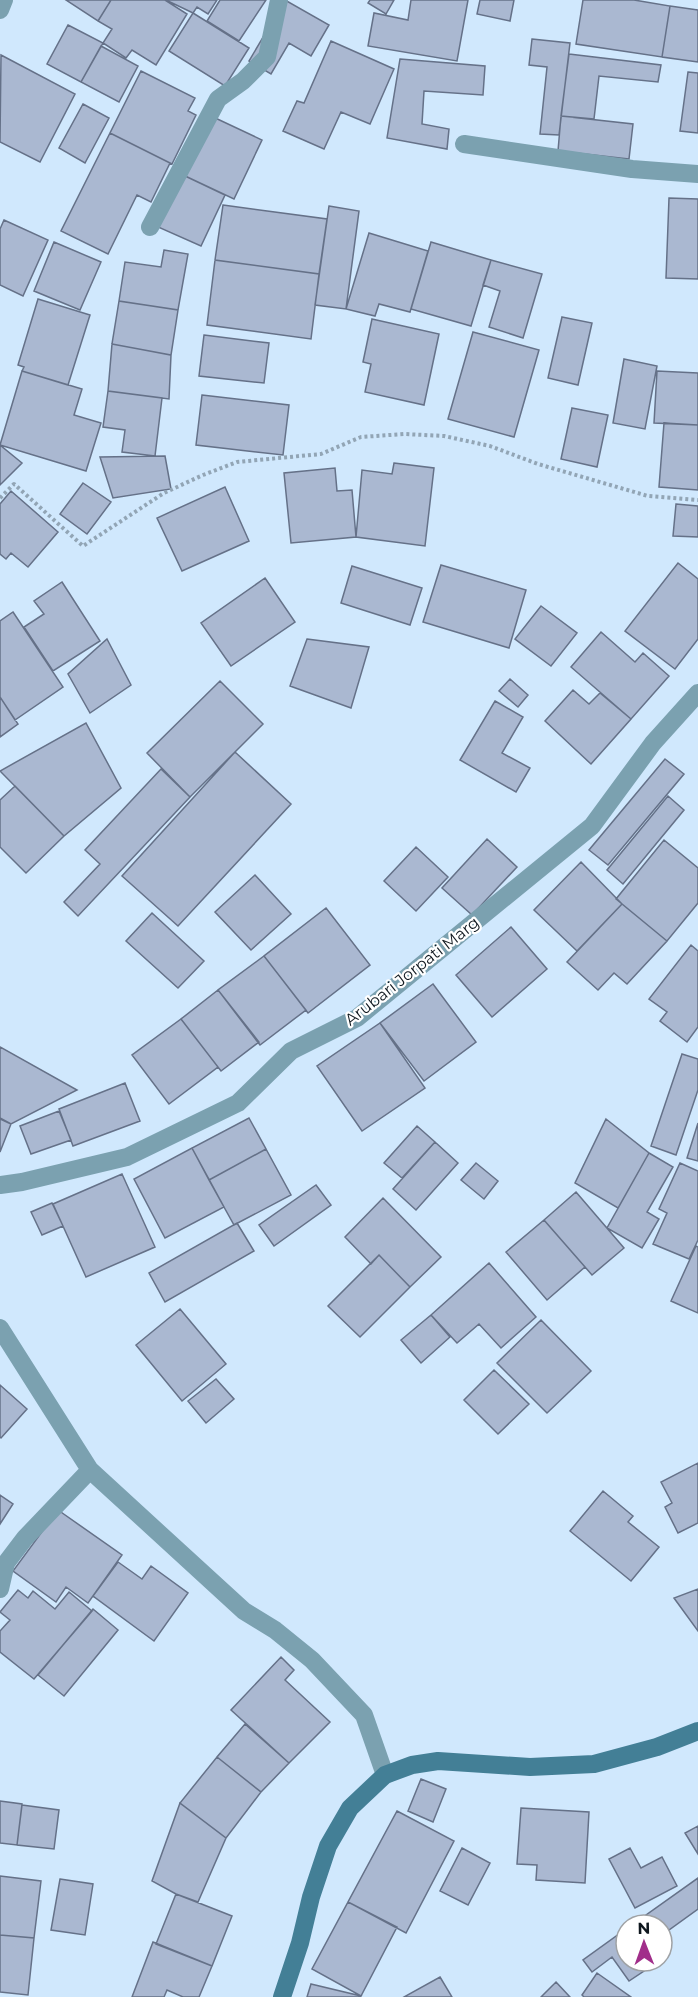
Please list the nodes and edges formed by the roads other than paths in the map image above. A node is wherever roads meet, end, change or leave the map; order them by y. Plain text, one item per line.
1 (4, 0) edge
2 (279, 0) edge
3 (0, 10) edge
4 (464, 144) dead end
5 (698, 174) edge
6 (150, 227) dead end
7 (698, 693) edge
8 (0, 1185) edge
9 (0, 1328) edge
10 (90, 1470) junction
11 (0, 1589) edge
12 (698, 1731) edge
13 (385, 1775) junction
14 (282, 1997) edge

1 - 3 street
2 - 6 street
4 - 5 street
7 - 8 street, Arubari Jorpati Marg
9 - 10 street
10 - 11 street
10 - 13 street
12 - 13 main road
13 - 14 main road

